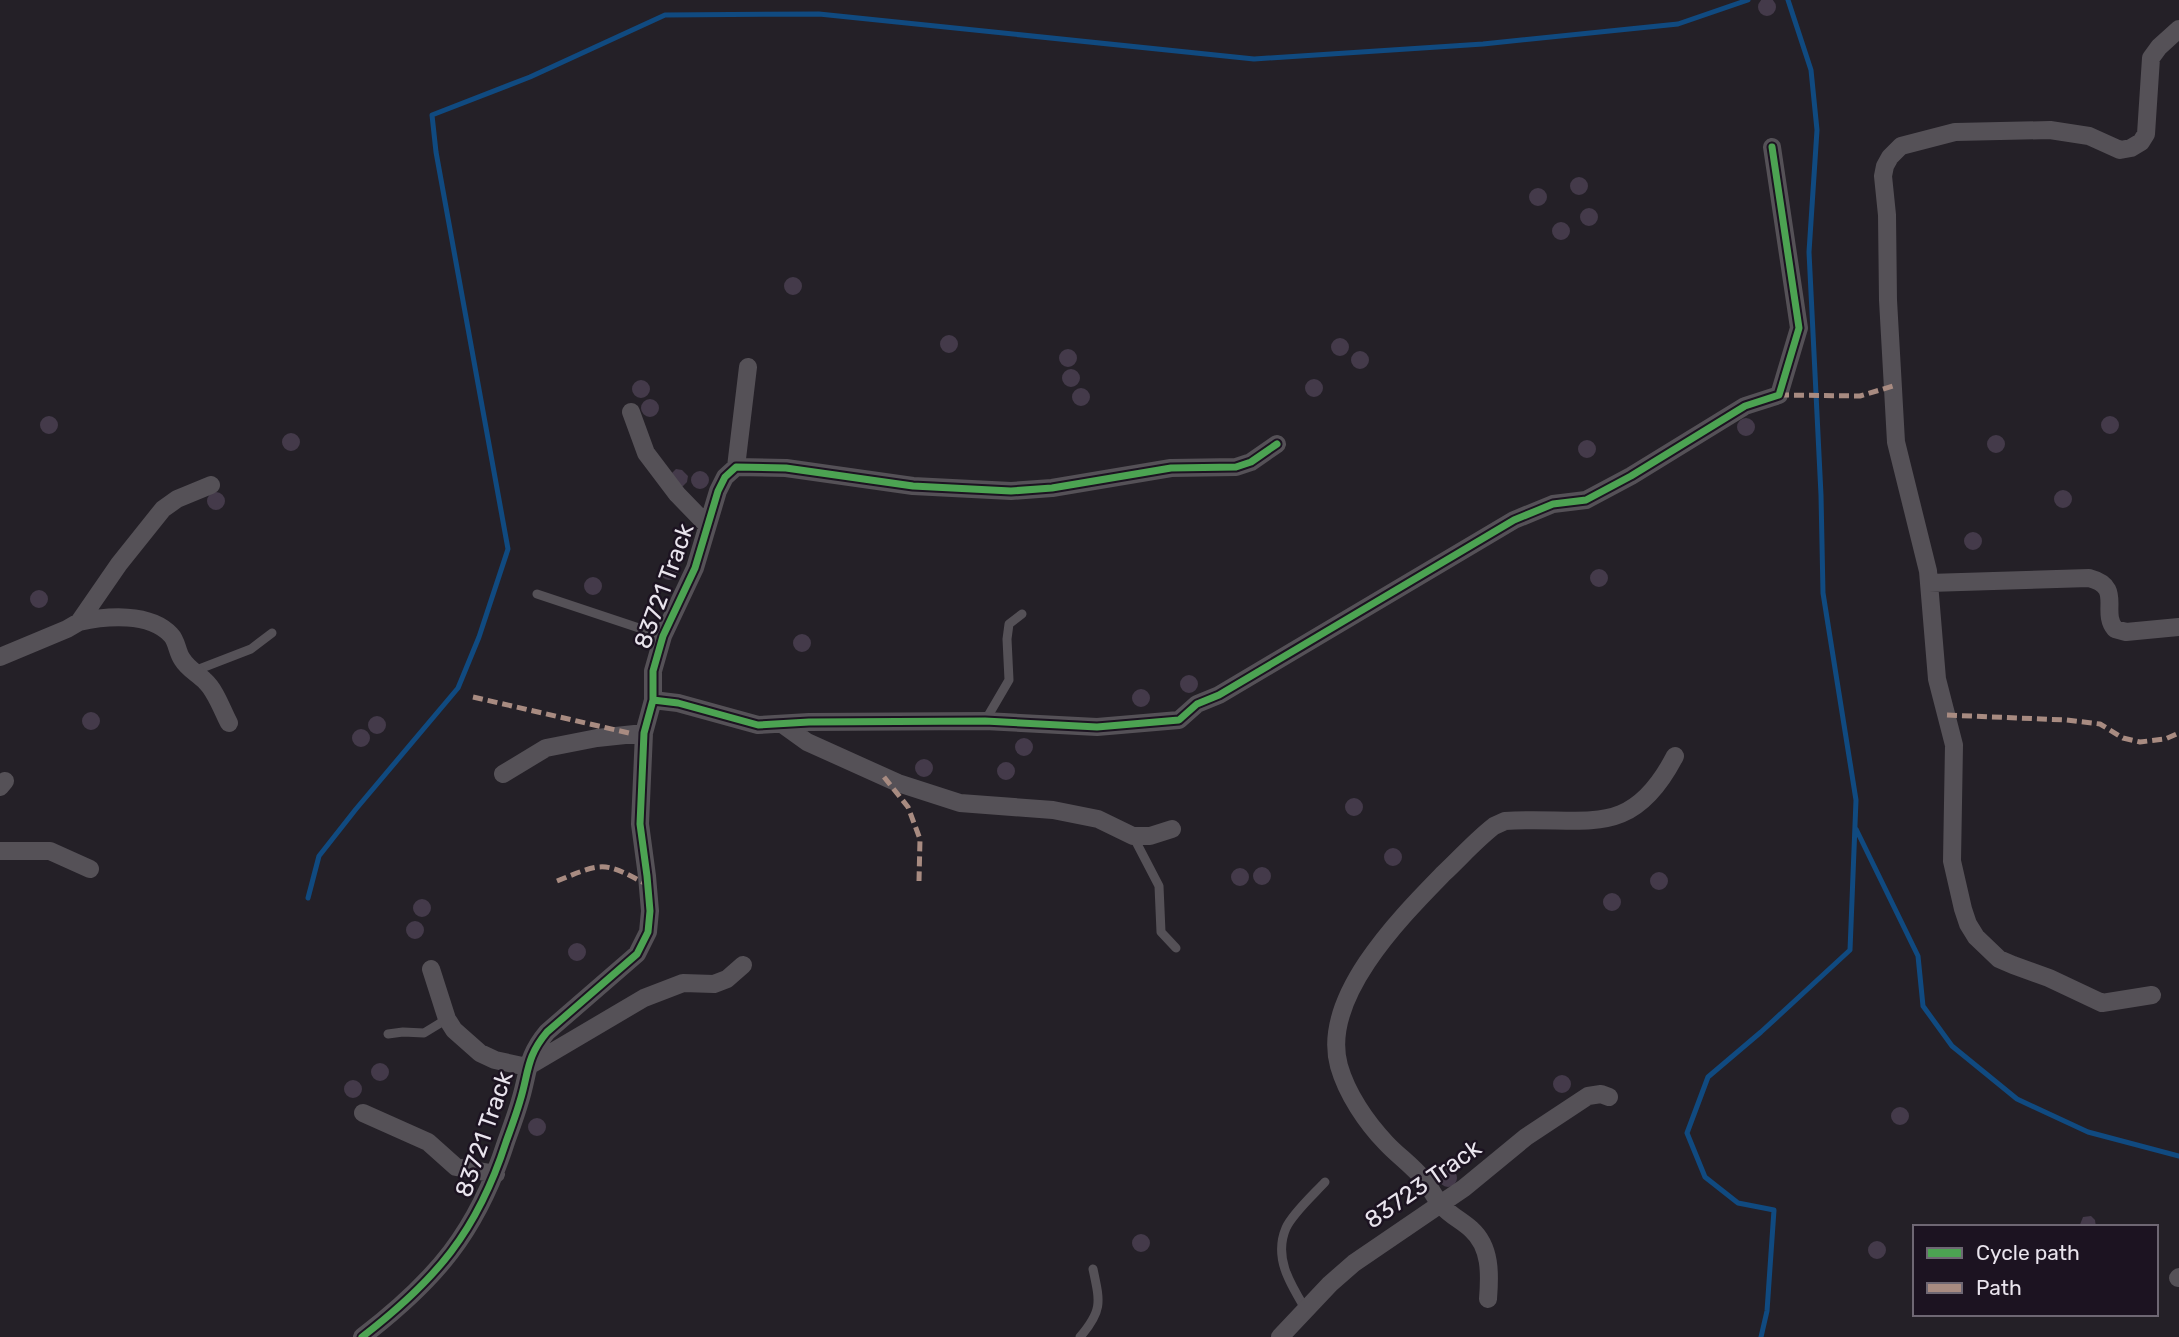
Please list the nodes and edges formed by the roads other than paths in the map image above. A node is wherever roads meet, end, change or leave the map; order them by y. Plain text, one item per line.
1 (2179, 29) edge
2 (1772, 147) dead end
3 (748, 367) dead end
4 (631, 412) dead end
5 (1277, 444) dead end
6 (736, 467) junction
7 (211, 485) dead end
8 (707, 525) junction
9 (1929, 583) junction
10 (537, 594) dead end
11 (1022, 614) dead end
12 (79, 622) junction
13 (2179, 626) edge
14 (272, 633) dead end
15 (663, 635) junction
16 (0, 657) edge
17 (192, 671) junction
18 (653, 700) junction
19 (985, 721) junction
20 (229, 723) dead end
21 (782, 724) junction
22 (644, 733) junction
23 (1675, 756) dead end
24 (503, 774) dead end
25 (1171, 829) dead end
26 (1133, 836) junction
27 (0, 851) edge
28 (90, 869) dead end
29 (1176, 948) dead end
30 (743, 965) dead end
31 (431, 969) dead end
32 (2152, 995) dead end
33 (447, 1019) junction
34 (388, 1034) dead end
35 (527, 1067) junction
36 (1609, 1097) dead end
37 (363, 1113) dead end
38 (496, 1174) junction
39 (1325, 1182) dead end
40 (1441, 1205) junction
41 (1093, 1269) dead end
42 (1488, 1298) dead end
43 (1306, 1310) junction
44 (362, 1337) edge
45 (1080, 1337) edge
46 (1280, 1337) edge

1 - 9 street
2 - 19 street
3 - 6 street
4 - 8 street
5 - 6 street
6 - 8 street, 83721 Track
7 - 12 street
8 - 15 street, 83721 Track
9 - 13 street
9 - 32 street
10 - 15 lane
11 - 19 lane
12 - 16 street
12 - 17 street
14 - 17 lane
15 - 18 street, 83721 Track
17 - 20 street
18 - 21 street
18 - 22 street, 83721 Track
19 - 21 street
21 - 26 street
22 - 24 street
22 - 35 street, 83721 Track
23 - 40 street
25 - 26 street
26 - 29 lane
27 - 28 street
30 - 35 street
31 - 33 street
33 - 34 lane
33 - 35 street
35 - 38 street, 83721 Track
36 - 40 street, 83723 Track
37 - 38 street
38 - 44 street, 83721 Track
39 - 43 lane
40 - 42 street
40 - 43 street, 83723 Track
41 - 45 lane
43 - 46 street, 83723 Track

